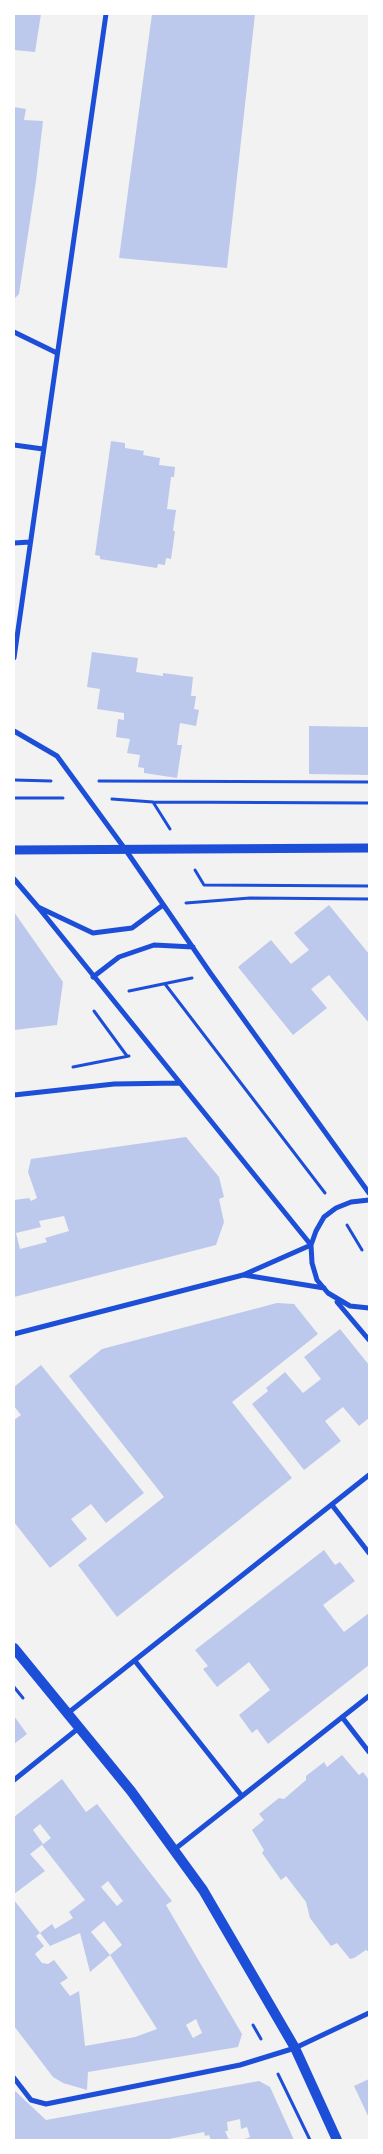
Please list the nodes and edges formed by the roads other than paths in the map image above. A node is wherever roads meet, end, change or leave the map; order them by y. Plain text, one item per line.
1 (106, 14) edge
2 (14, 332) edge
3 (57, 353) junction
4 (14, 445) edge
5 (43, 449) junction
6 (30, 542) junction
7 (14, 543) edge
8 (14, 658) edge
9 (14, 731) edge
10 (369, 848) edge
11 (125, 849) junction
12 (14, 850) edge
13 (14, 879) edge
14 (163, 905) junction
15 (38, 907) junction
16 (193, 947) junction
17 (93, 976) junction
18 (180, 1082) junction
19 (14, 1095) edge
20 (369, 1193) edge
21 (369, 1200) edge
22 (311, 1245) junction
23 (243, 1275) junction
24 (324, 1288) junction
25 (336, 1300) junction
26 (369, 1308) edge
27 (14, 1334) edge
28 (369, 1340) edge
29 (369, 1475) edge
30 (332, 1505) junction
31 (369, 1553) edge
32 (14, 1648) edge
33 (135, 1661) junction
34 (369, 1696) edge
35 (68, 1713) junction
36 (342, 1717) junction
37 (80, 1727) junction
38 (369, 1752) edge
39 (14, 1780) edge
40 (242, 1796) junction
41 (175, 1849) junction
42 (369, 2013) edge
43 (295, 2048) junction
44 (14, 2078) edge
45 (337, 2140) edge

1 - 3 street
2 - 3 street
3 - 5 street
4 - 5 street
5 - 6 street
6 - 7 street
6 - 8 street
9 - 11 street
10 - 11 street
11 - 12 street
11 - 14 street
13 - 15 street
14 - 15 street
14 - 16 street
15 - 17 street
16 - 17 street
16 - 20 street
17 - 18 street
18 - 19 street
18 - 22 street
21 - 22 street
22 - 23 street
22 - 24 street
23 - 24 street
23 - 27 street
24 - 25 street
25 - 26 street
25 - 28 street
29 - 30 street
30 - 31 street
30 - 33 street
32 - 35 main road
33 - 35 street
33 - 40 street
34 - 36 street
35 - 37 main road
36 - 38 street
36 - 40 street
37 - 39 street
37 - 41 main road
40 - 41 street
41 - 43 main road
42 - 43 street
43 - 44 street
43 - 45 main road

